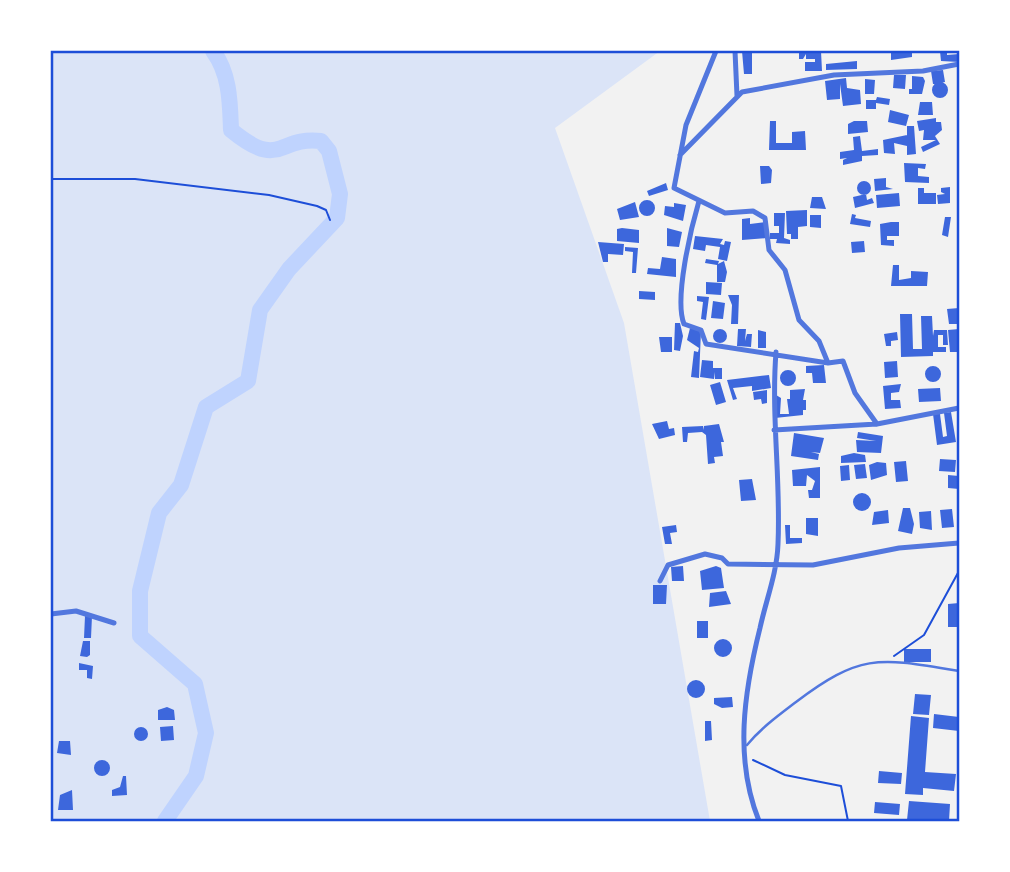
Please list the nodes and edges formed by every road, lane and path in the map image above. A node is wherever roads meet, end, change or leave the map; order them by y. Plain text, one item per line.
1 (716, 51) edge
2 (735, 51) edge
3 (959, 64) edge
4 (737, 96) junction
5 (680, 155) junction
6 (51, 179) edge
7 (699, 201) junction
8 (330, 220) dead end
9 (776, 352) junction
10 (828, 363) junction
11 (959, 408) edge
12 (877, 424) junction
13 (774, 430) junction
14 (959, 543) edge
15 (777, 564) junction
16 (959, 571) edge
17 (660, 582) dead end
18 (51, 614) edge
19 (114, 623) dead end
20 (889, 662) junction
21 (959, 671) edge
22 (742, 750) junction
23 (743, 760) junction
24 (759, 821) edge
25 (848, 821) edge

1 - 5 street
2 - 4 street
3 - 4 street
4 - 5 street
5 - 7 street
6 - 8 path
7 - 9 street
7 - 10 street
9 - 10 street
9 - 13 street
10 - 12 street
11 - 12 street
12 - 13 street
13 - 15 street
14 - 15 street
15 - 17 street
15 - 22 street
16 - 20 path
18 - 19 street
20 - 21 lane
20 - 22 lane
22 - 23 street
23 - 24 street
23 - 25 path

